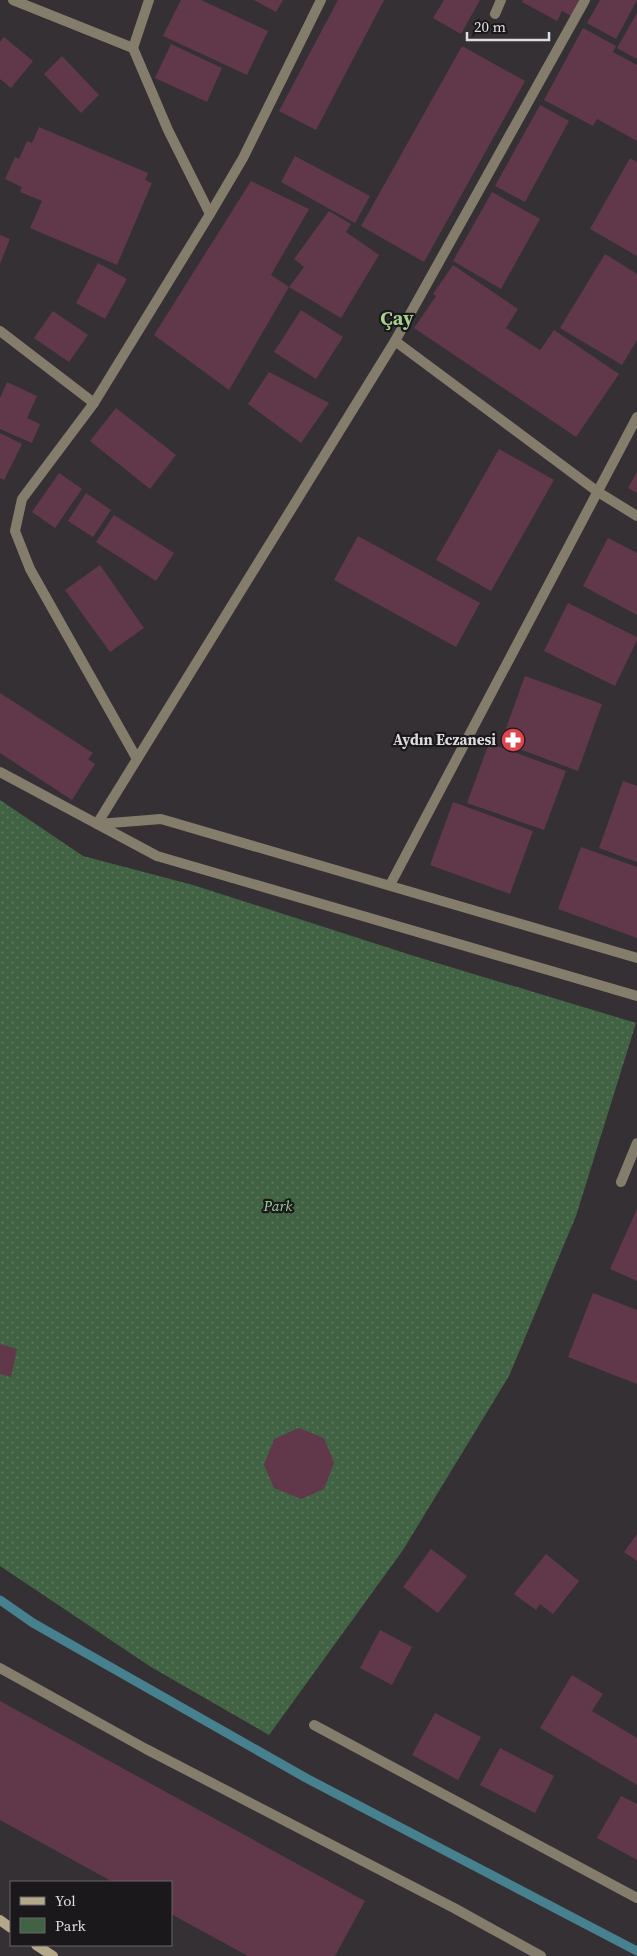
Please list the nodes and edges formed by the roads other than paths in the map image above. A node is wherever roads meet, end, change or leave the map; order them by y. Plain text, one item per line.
1 (14, 0) edge
2 (149, 0) edge
3 (321, 0) edge
4 (501, 0) edge
5 (585, 0) edge
6 (495, 14) dead end
7 (133, 48) junction
8 (210, 214) junction
9 (0, 331) edge
10 (395, 342) junction
11 (94, 403) junction
12 (637, 417) edge
13 (598, 492) junction
14 (637, 516) edge
15 (137, 759) junction
16 (0, 772) edge
17 (97, 824) junction
18 (390, 885) junction
19 (637, 958) edge
20 (637, 996) edge
21 (637, 1143) edge
22 (622, 1182) dead end
23 (0, 1668) edge
24 (314, 1725) dead end
25 (637, 1898) edge
26 (38, 1946) edge
27 (53, 1956) edge
28 (541, 1956) edge

1 - 7 street
2 - 7 street
3 - 8 street
4 - 6 street
5 - 10 street
7 - 8 street
8 - 11 street
9 - 11 street
10 - 13 street
10 - 15 street
11 - 15 street
12 - 13 street
13 - 14 street
13 - 18 street
15 - 17 street
16 - 17 street
17 - 18 street
17 - 20 street
18 - 19 street
21 - 22 street
23 - 28 street
24 - 25 street
26 - 27 street

